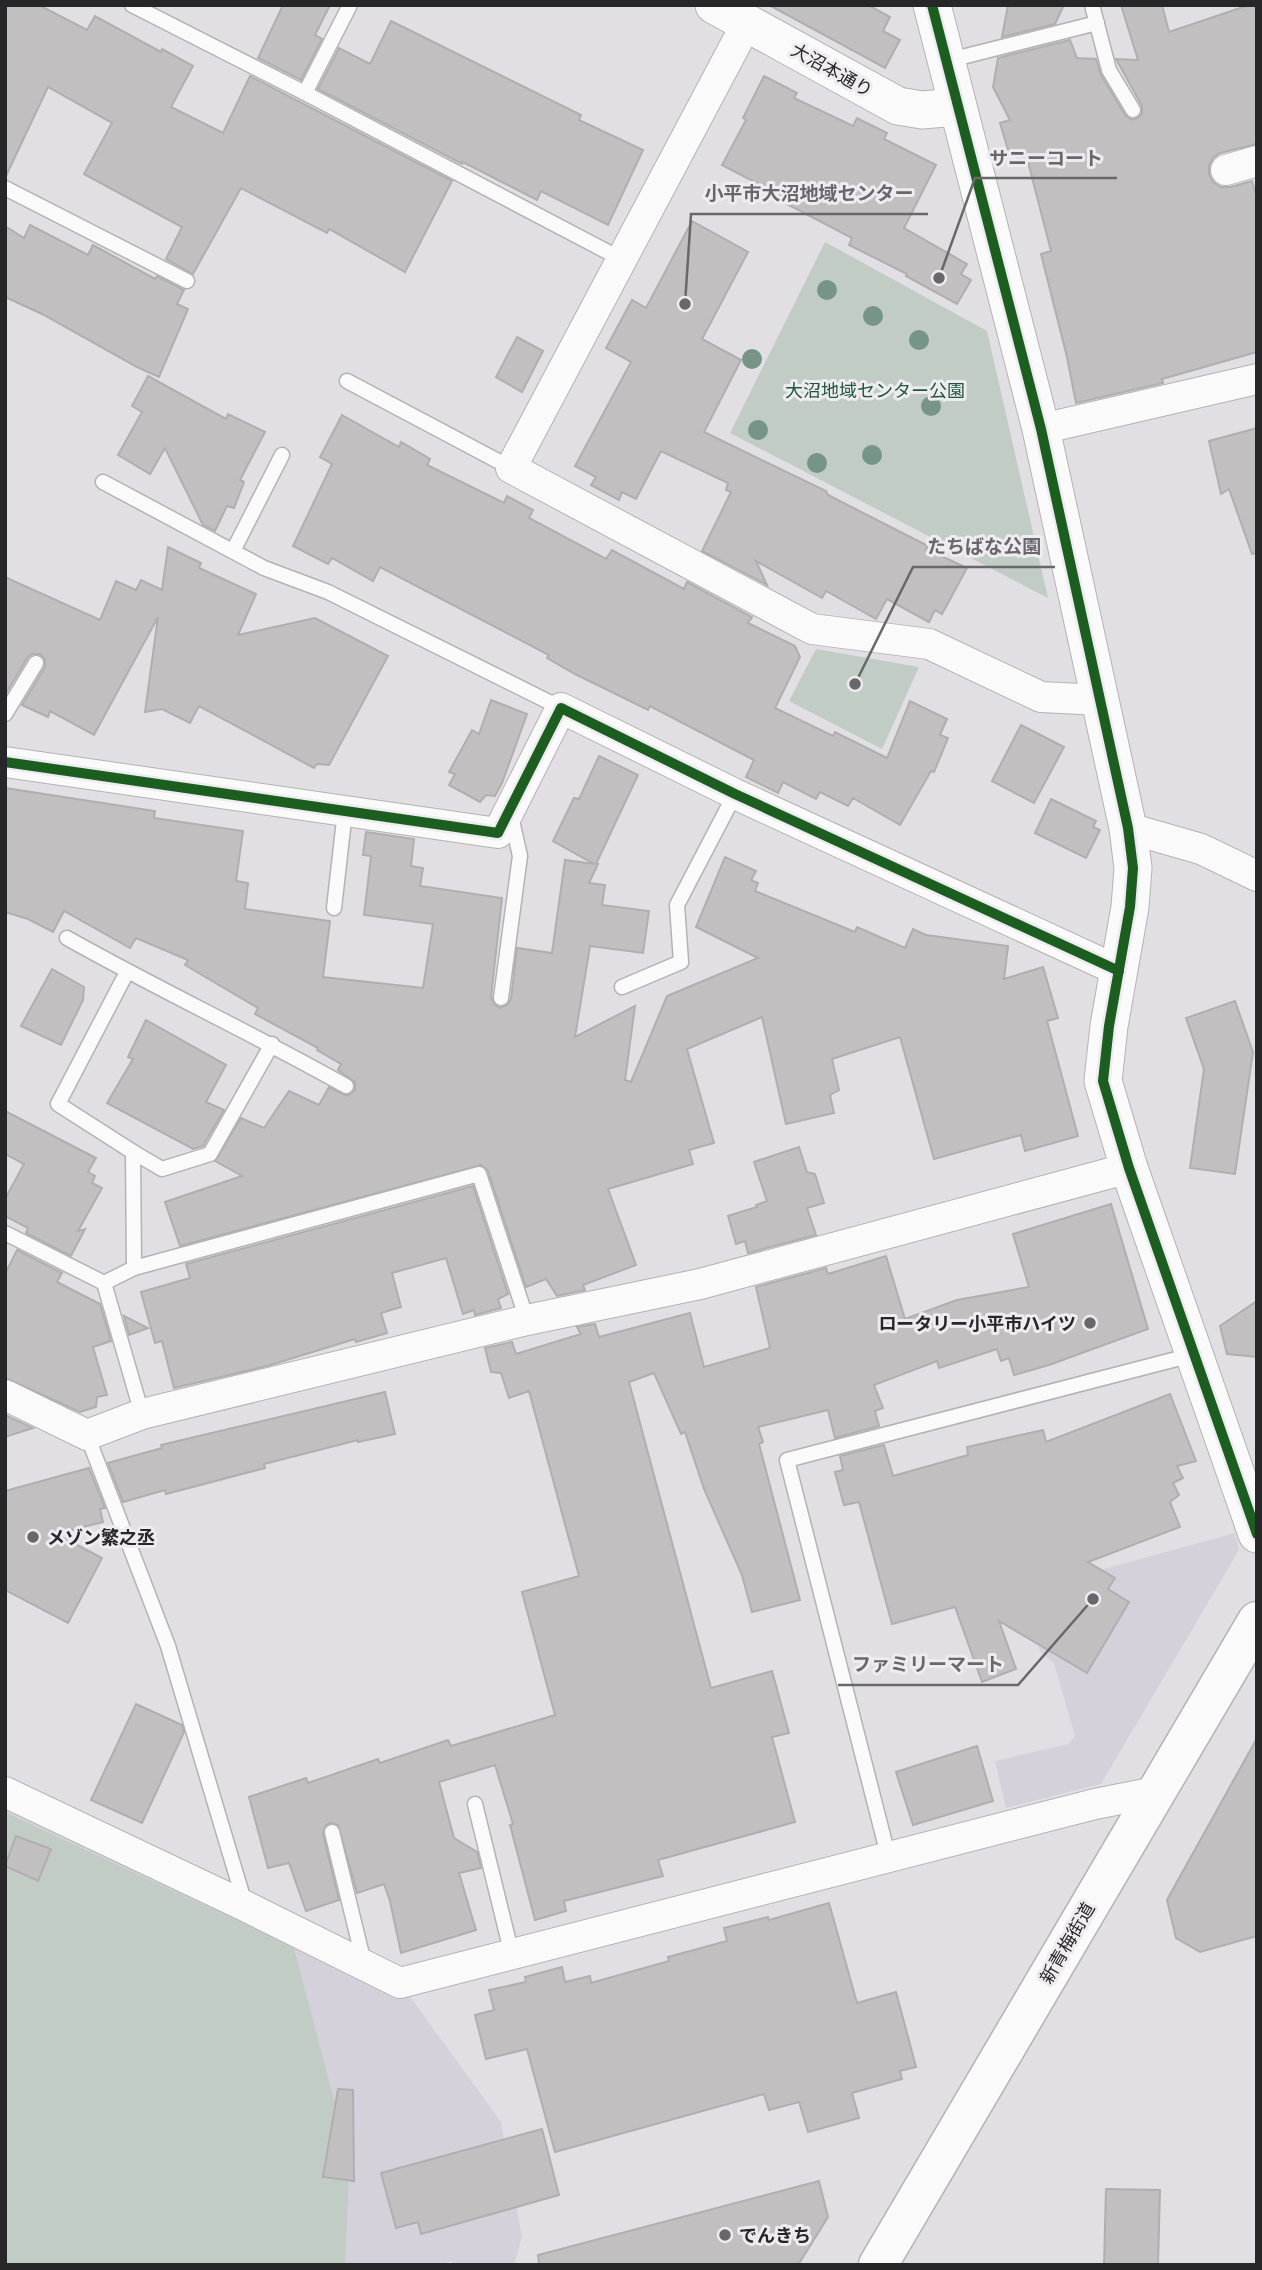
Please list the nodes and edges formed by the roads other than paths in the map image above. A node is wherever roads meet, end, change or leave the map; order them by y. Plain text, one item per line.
1 (132, 5) edge
2 (350, 5) edge
3 (714, 5) edge
4 (932, 5) edge
5 (1092, 5) edge
6 (747, 23) junction
7 (1097, 23) junction
8 (946, 61) junction
9 (306, 93) junction
10 (957, 107) junction
11 (1133, 110) dead end
12 (1257, 161) edge
13 (1226, 170) dead end
14 (5, 188) edge
15 (623, 260) junction
16 (187, 281) dead end
17 (1257, 379) edge
18 (347, 381) dead end
19 (1041, 429) junction
20 (282, 455) dead end
21 (511, 468) junction
22 (103, 482) dead end
23 (233, 551) junction
24 (36, 663) dead end
25 (1100, 700) junction
26 (561, 708) junction
27 (5, 714) edge
28 (5, 761) edge
29 (735, 794) junction
30 (345, 811) junction
31 (510, 811) junction
32 (1128, 828) junction
33 (1257, 876) edge
34 (334, 908) dead end
35 (67, 938) dead end
36 (1119, 971) junction
37 (127, 972) junction
38 (622, 987) dead end
39 (501, 998) dead end
40 (272, 1044) junction
41 (346, 1086) dead end
42 (133, 1152) junction
43 (1129, 1168) junction
44 (5, 1233) edge
45 (134, 1268) junction
46 (104, 1283) junction
47 (527, 1320) junction
48 (1194, 1354) junction
49 (5, 1395) edge
50 (142, 1414) junction
51 (87, 1435) junction
52 (1257, 1534) edge
53 (1257, 1622) edge
54 (5, 1792) edge
55 (1156, 1792) junction
56 (475, 1804) dead end
57 (332, 1832) dead end
58 (889, 1859) junction
59 (245, 1906) junction
60 (512, 1955) junction
61 (365, 1965) junction
62 (878, 2265) edge

1 - 9 lane
2 - 9 lane
3 - 6 street, 大沼本通り
4 - 8 street
5 - 7 lane
6 - 10 street, 大沼本通り
6 - 15 street
7 - 8 lane
7 - 11 lane
8 - 10 street
9 - 15 lane
10 - 19 street
12 - 13 street
14 - 16 lane
15 - 21 street
17 - 19 street
18 - 21 lane
19 - 25 street
20 - 23 lane
21 - 25 street
22 - 23 lane
23 - 26 lane
24 - 27 lane
25 - 32 street
26 - 29 street
26 - 31 street
28 - 30 street
29 - 36 street
29 - 38 lane
30 - 31 street
30 - 34 lane
31 - 39 lane
32 - 33 street
32 - 36 street
35 - 37 lane
36 - 43 street
37 - 40 lane
37 - 42 lane
40 - 41 lane
40 - 42 lane
42 - 45 lane
43 - 47 street
43 - 48 street
44 - 46 lane
45 - 46 lane
45 - 47 lane
46 - 50 lane
47 - 50 street
48 - 52 street
48 - 58 lane
49 - 51 street
50 - 51 street
51 - 59 lane
53 - 55 main road, 新青梅街道
54 - 59 street
55 - 58 street
55 - 62 main road, 新青梅街道
56 - 60 lane
57 - 61 lane
58 - 60 street
59 - 61 street
60 - 61 street

